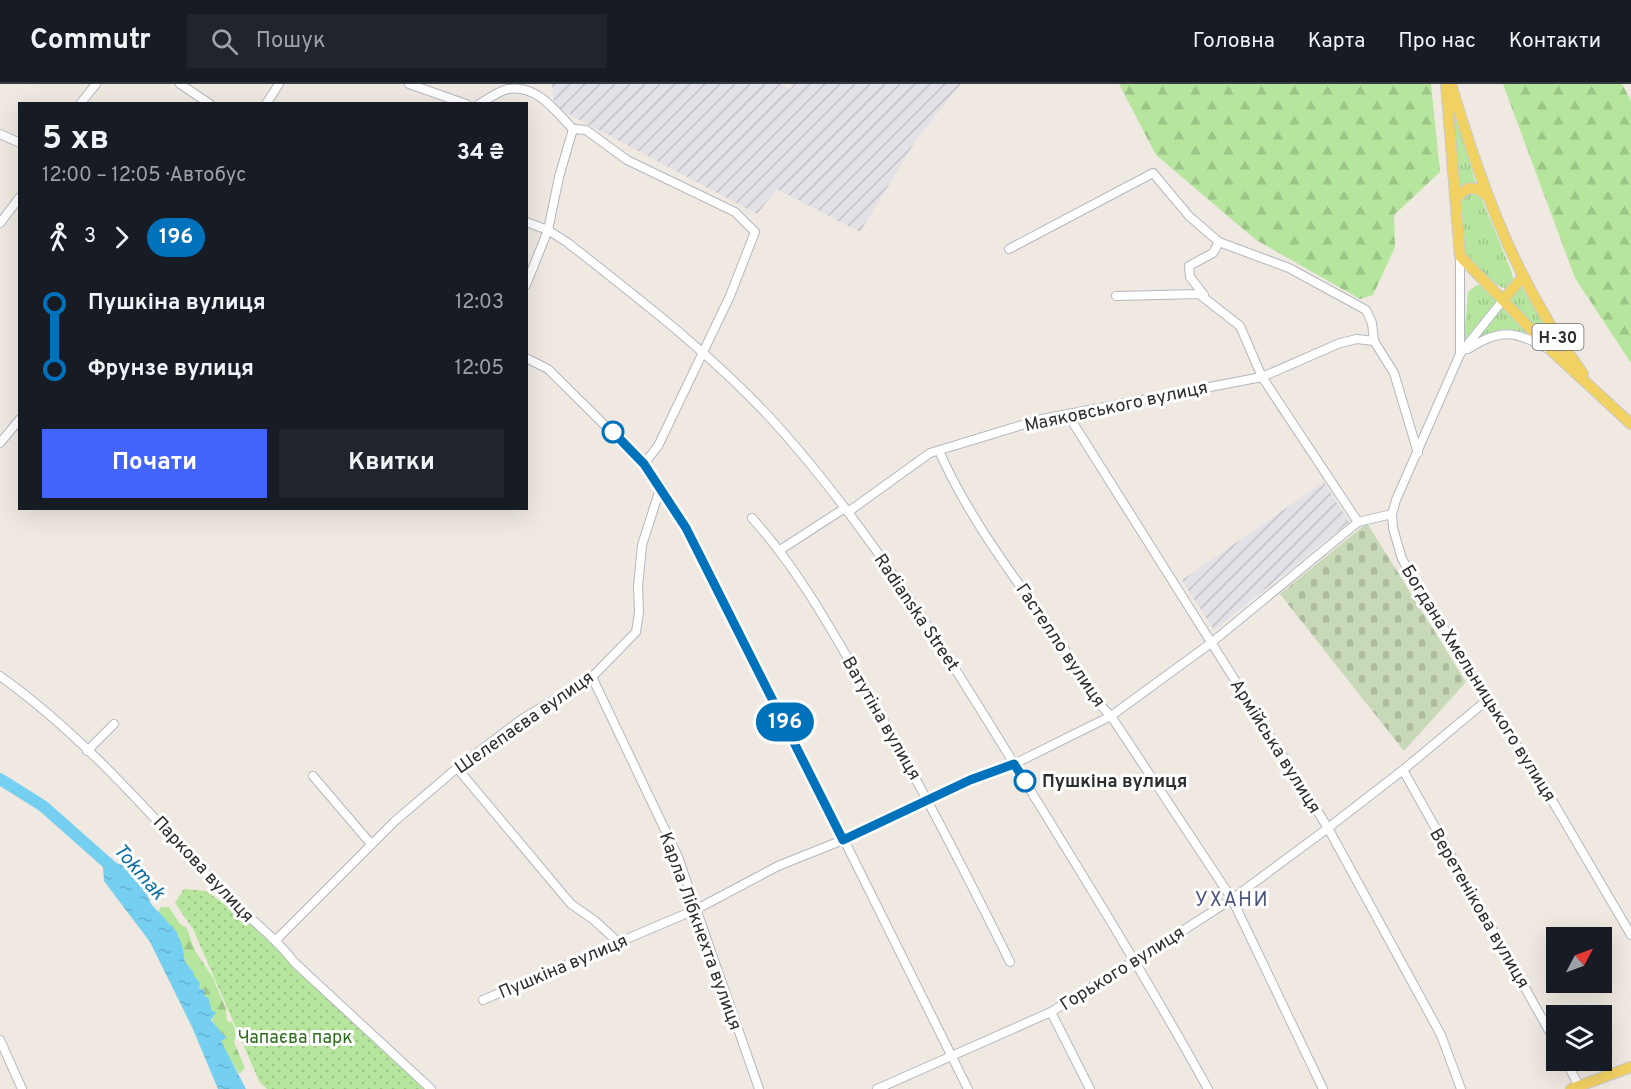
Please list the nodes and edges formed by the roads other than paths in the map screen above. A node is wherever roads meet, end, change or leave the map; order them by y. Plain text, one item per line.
1 (96, 84) edge
2 (180, 84) edge
3 (279, 84) edge
4 (409, 84) edge
5 (1446, 84) edge
6 (1451, 84) edge
7 (82, 102) edge
8 (207, 102) edge
9 (267, 102) edge
10 (460, 102) edge
11 (482, 102) edge
12 (573, 129) junction
13 (0, 134) edge
14 (18, 142) edge
15 (1486, 195) junction
16 (1456, 197) junction
17 (18, 200) edge
18 (0, 223) edge
19 (528, 223) edge
20 (548, 230) junction
21 (1219, 242) junction
22 (1009, 249) dead end
23 (1460, 256) junction
24 (1522, 278) junction
25 (528, 280) edge
26 (1116, 296) dead end
27 (1503, 300) junction
28 (1212, 303) junction
29 (1374, 341) junction
30 (704, 351) junction
31 (1553, 352) junction
32 (1460, 354) junction
33 (528, 359) edge
34 (1262, 376) junction
35 (1598, 393) junction
36 (1068, 415) junction
37 (18, 420) edge
38 (1631, 424) edge
39 (0, 443) edge
40 (939, 451) junction
41 (1418, 453) junction
42 (644, 464) junction
43 (661, 486) junction
44 (846, 510) junction
45 (1392, 513) junction
46 (752, 519) dead end
47 (1358, 522) junction
48 (780, 550) junction
49 (1211, 643) junction
50 (0, 676) edge
51 (592, 676) junction
52 (1487, 700) junction
53 (1111, 716) junction
54 (114, 724) dead end
55 (87, 751) junction
56 (1014, 764) junction
57 (457, 768) junction
58 (1403, 770) junction
59 (313, 776) dead end
60 (929, 799) junction
61 (1328, 828) junction
62 (843, 840) junction
63 (371, 844) junction
64 (1232, 899) junction
65 (697, 909) junction
66 (1631, 935) edge
67 (277, 939) junction
68 (619, 943) junction
69 (1136, 960) junction
70 (1010, 962) dead end
71 (483, 1000) dead end
72 (1051, 1012) junction
73 (1546, 1025) edge
74 (0, 1040) edge
75 (952, 1057) junction
76 (1631, 1066) edge
77 (1569, 1071) edge
78 (1592, 1085) edge
79 (1575, 1088) edge
80 (22, 1089) edge
81 (431, 1089) edge
82 (759, 1089) edge
83 (877, 1089) edge
84 (968, 1089) edge
85 (1090, 1089) edge
86 (1208, 1089) edge
87 (1323, 1089) edge
88 (1461, 1089) edge

1 - 7 street
2 - 8 street
3 - 9 street
4 - 10 street
5 - 16 main road
6 - 15 main road, Н-30
11 - 12 street
12 - 20 street
12 - 30 street
13 - 14 street
15 - 16 main road
15 - 24 main road, Н-30
16 - 23 main road
17 - 18 street
19 - 20 street, Radianska Street
20 - 25 street
20 - 30 street, Radianska Street
21 - 22 street
21 - 28 street
21 - 29 street
23 - 27 main road, Н-30
23 - 32 street
24 - 27 main road
24 - 35 main road, Н-30
26 - 28 street
27 - 31 main road, Н-30
27 - 32 street
28 - 34 street
29 - 34 street, Маяковського вулиця
29 - 41 street
30 - 42 street
30 - 44 street, Radianska Street
31 - 32 street
31 - 35 main road, Н-30
32 - 41 street
33 - 42 street
34 - 36 street, Маяковського вулиця
34 - 47 street
35 - 38 main road, Н-30
36 - 40 street, Маяковського вулиця
36 - 49 street, Армійська вулиця
37 - 39 street
40 - 44 street, Маяковського вулиця
40 - 53 street, Гастелло вулиця
41 - 45 street
42 - 43 street
43 - 51 street, Шелепаєва вулиця
43 - 62 street
44 - 48 street, Маяковського вулиця
44 - 56 street, Radianska Street
45 - 47 street, Пушкіна вулиця
45 - 52 street, Богдана Хмельницького вулиця
46 - 48 street, Ватутіна вулиця
47 - 49 street, Пушкіна вулиця
48 - 60 street, Ватутіна вулиця
49 - 53 street, Пушкіна вулиця
49 - 61 street, Армійська вулиця
50 - 55 street, Паркова вулиця
51 - 57 street, Шелепаєва вулиця
51 - 65 street, Карла Лібкнехта вулиця
52 - 58 street, Горького вулиця
52 - 66 street, Богдана Хмельницького вулиця
53 - 56 street, Пушкіна вулиця
53 - 64 street, Гастелло вулиця
54 - 55 street
55 - 67 street, Паркова вулиця
56 - 60 street, Пушкіна вулиця
56 - 69 street, Radianska Street
57 - 63 street, Шелепаєва вулиця
57 - 68 street
58 - 61 street, Горького вулиця
58 - 73 street, Веретенікова вулиця
59 - 63 street
60 - 62 street, Пушкіна вулиця
60 - 70 street, Ватутіна вулиця
61 - 64 street, Горького вулиця
61 - 88 street, Армійська вулиця
62 - 65 street, Пушкіна вулиця
62 - 75 street
63 - 67 street, Шелепаєва вулиця
64 - 69 street, Горького вулиця
64 - 87 street, Гастелло вулиця
65 - 68 street, Пушкіна вулиця
65 - 82 street, Карла Лібкнехта вулиця
67 - 81 street, Паркова вулиця
68 - 71 street, Пушкіна вулиця
69 - 72 street, Горького вулиця
69 - 86 street, Radianska Street
72 - 75 street, Горького вулиця
72 - 85 street
74 - 80 street
75 - 83 street, Горького вулиця
75 - 84 street
76 - 78 main road
77 - 79 street
78 - 79 main road

